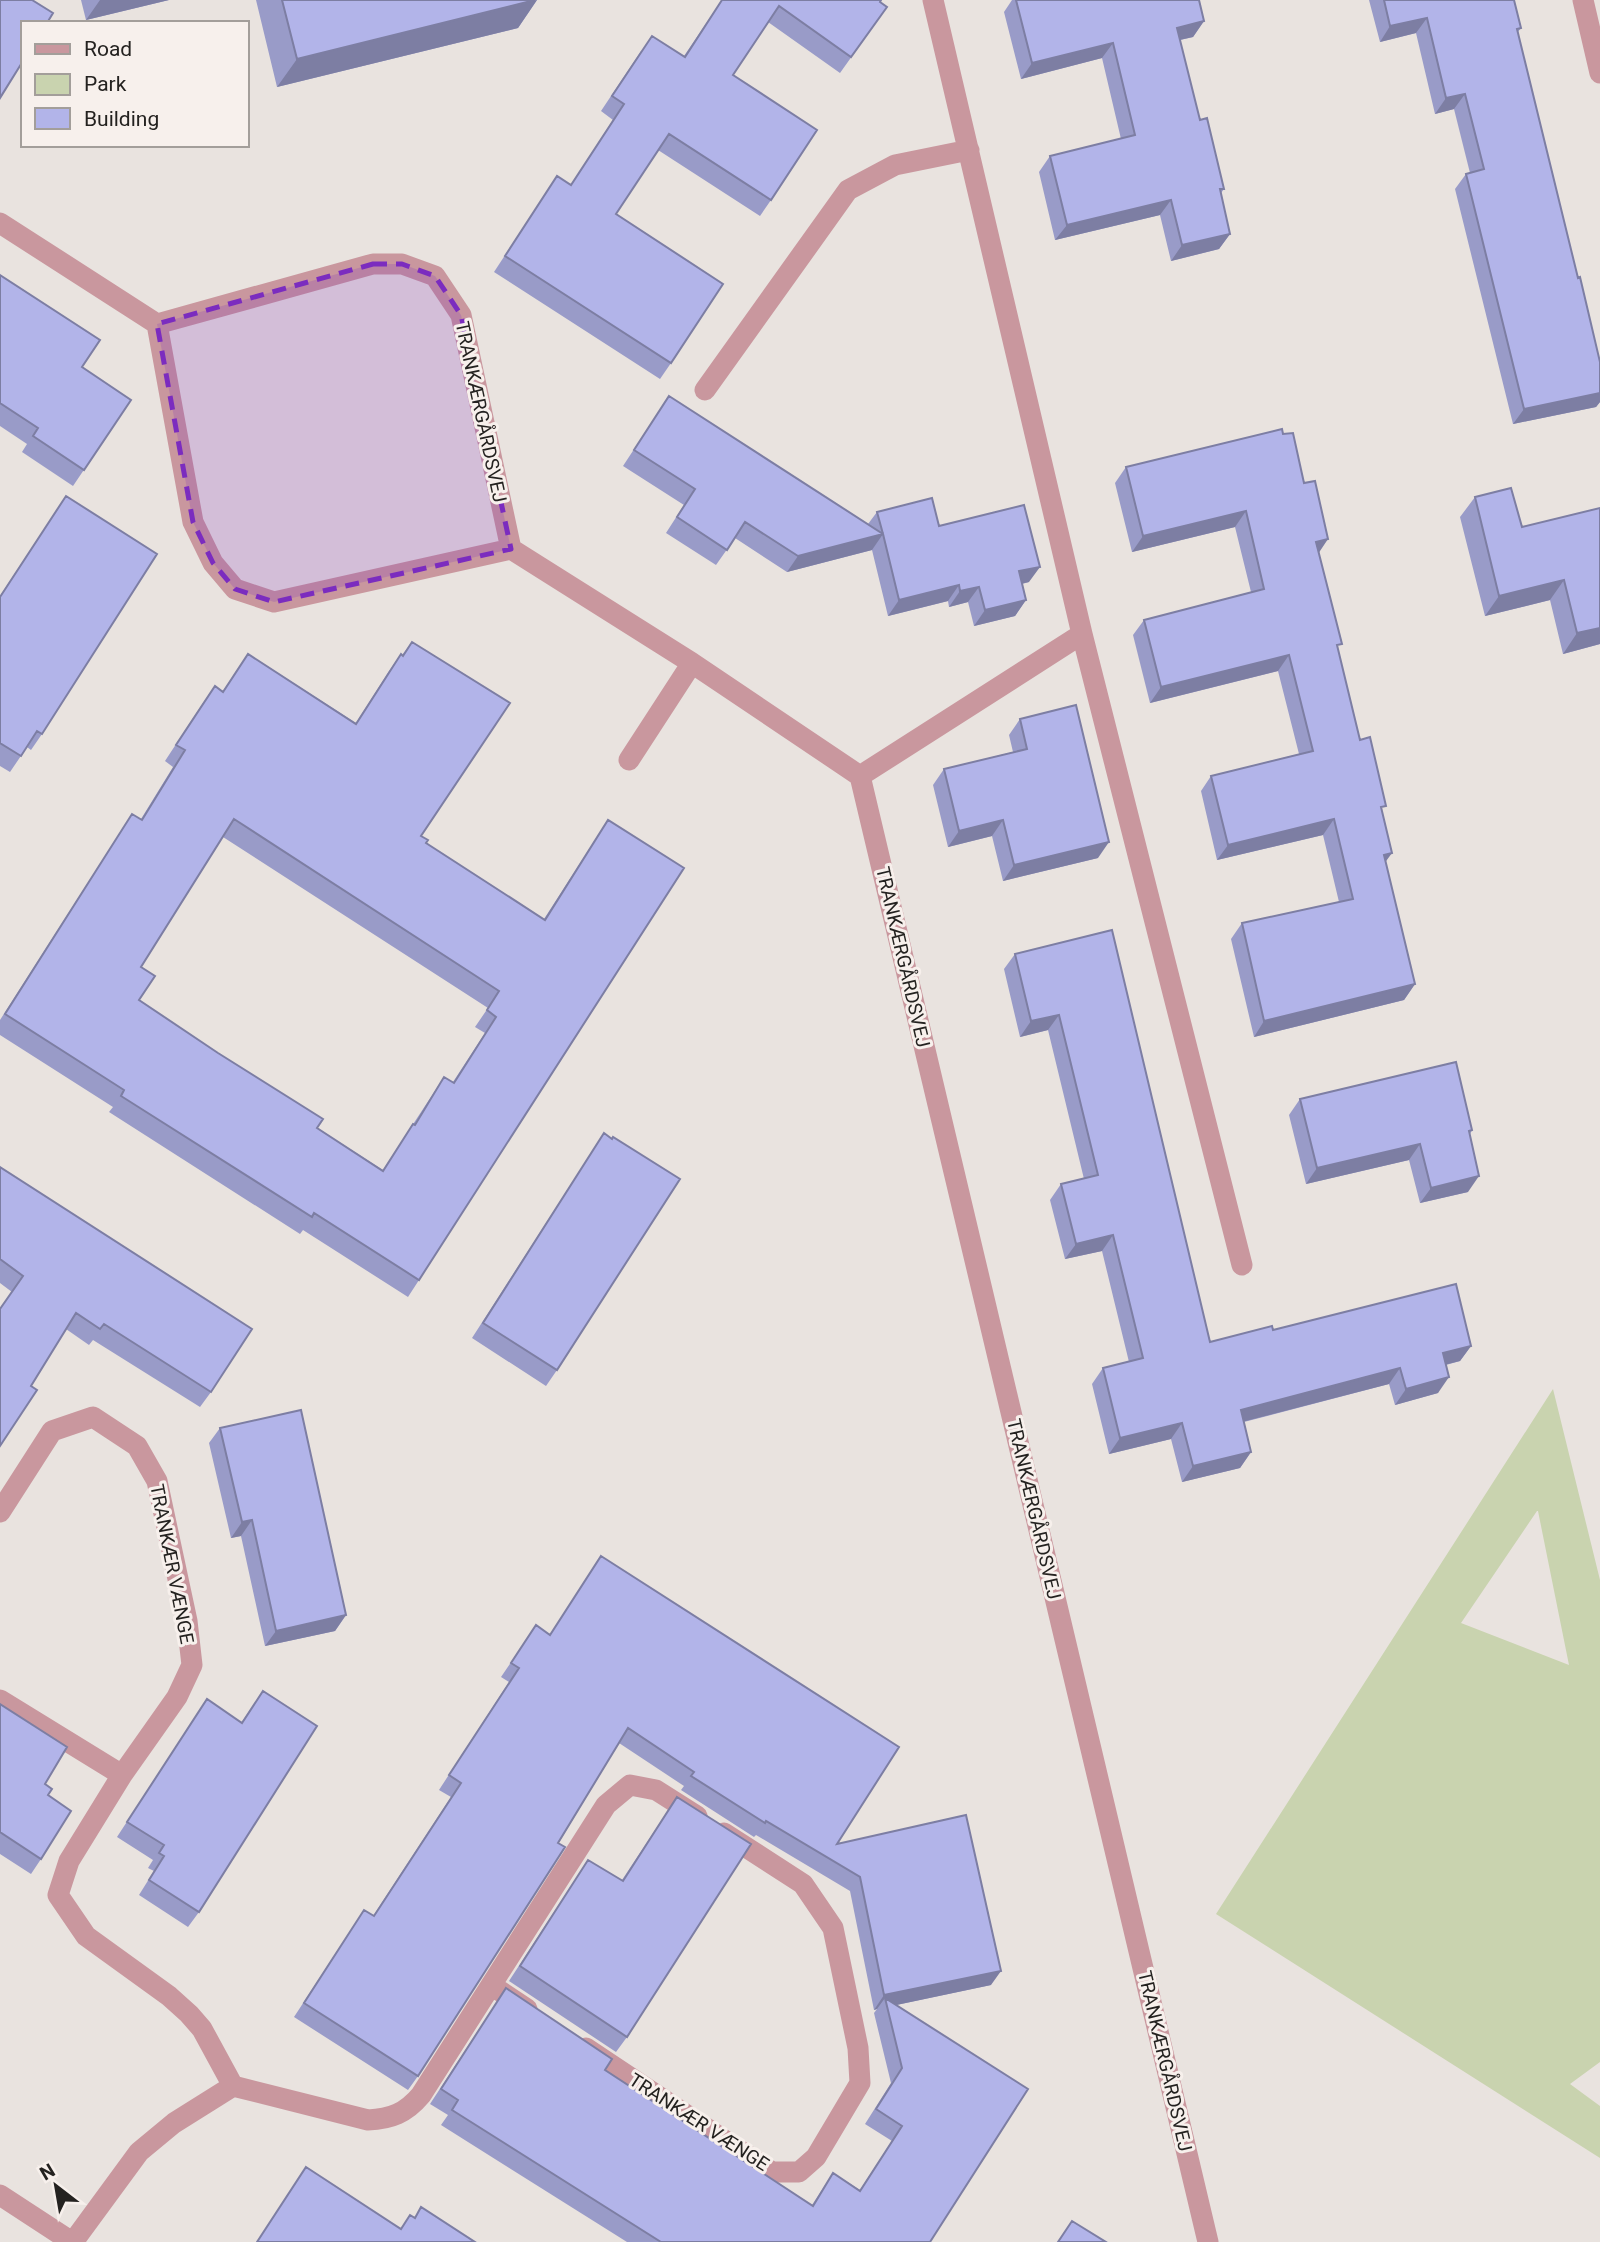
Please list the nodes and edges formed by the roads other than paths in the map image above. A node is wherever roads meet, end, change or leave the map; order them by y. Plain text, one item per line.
1 (933, 0) edge
2 (1583, 0) edge
3 (1600, 73) edge
4 (969, 150) junction
5 (0, 223) edge
6 (157, 324) junction
7 (705, 390) dead end
8 (511, 549) junction
9 (1082, 634) junction
10 (692, 663) junction
11 (629, 760) dead end
12 (860, 776) junction
13 (1242, 1265) dead end
14 (0, 1512) edge
15 (0, 1700) edge
16 (122, 1775) junction
17 (491, 1985) junction
18 (547, 2022) edge
19 (570, 2037) edge
20 (233, 2086) junction
21 (0, 2195) edge
22 (73, 2242) edge
23 (1208, 2242) edge

1 - 4 street
2 - 3 street
4 - 7 street
4 - 9 street
5 - 6 street
6 - 8 street
6 - 8 street, TRANKÆRGÅRDSVEJ
8 - 10 street
9 - 12 street
9 - 13 street
10 - 11 street
10 - 12 street
12 - 23 street, TRANKÆRGÅRDSVEJ
14 - 16 street, TRANKÆR VÆNGE
15 - 16 street
16 - 20 street, TRANKÆR VÆNGE
17 - 18 street
17 - 19 street, TRANKÆR VÆNGE
17 - 20 street, TRANKÆR VÆNGE
20 - 22 street
21 - 22 street

